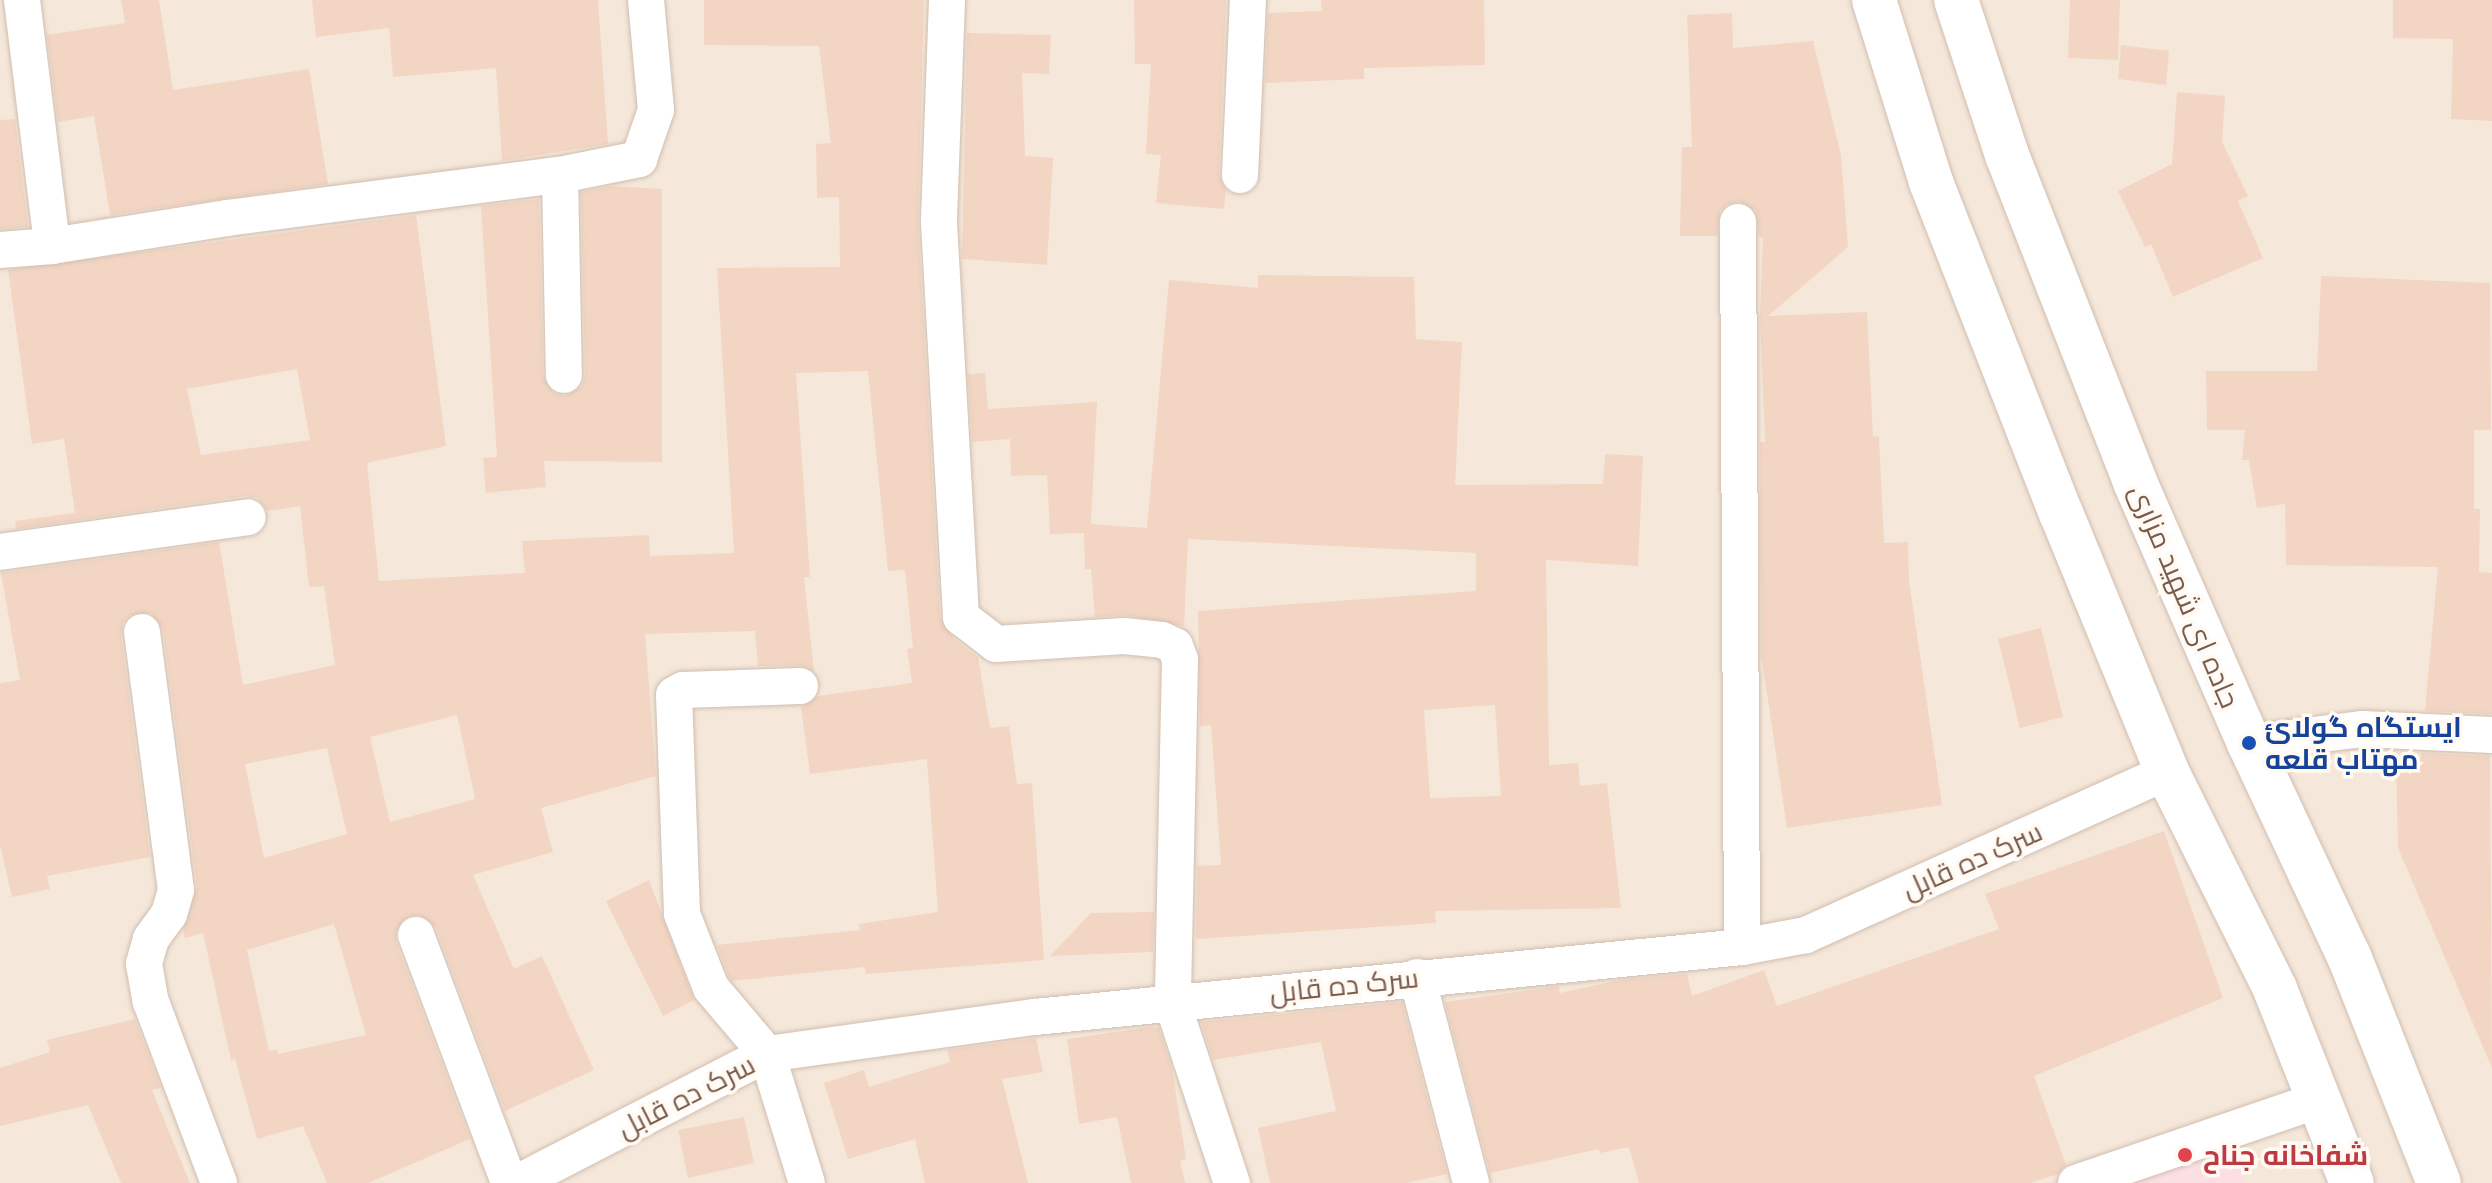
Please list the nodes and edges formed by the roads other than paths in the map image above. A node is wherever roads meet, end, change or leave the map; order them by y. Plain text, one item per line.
1 (22, 0) edge
2 (646, 0) edge
3 (947, 0) edge
4 (1248, 0) edge
5 (1874, 0) edge
6 (1956, 0) edge
7 (560, 175) junction
8 (1240, 175) dead end
9 (1738, 222) dead end
10 (52, 246) junction
11 (0, 250) edge
12 (564, 375) dead end
13 (248, 517) dead end
14 (0, 552) edge
15 (142, 632) dead end
16 (800, 686) dead end
17 (2492, 735) edge
18 (2249, 743) junction
19 (2167, 772) junction
20 (416, 935) dead end
21 (1742, 947) junction
22 (1417, 977) junction
23 (1173, 1005) junction
24 (767, 1054) junction
25 (2319, 1100) junction
26 (219, 1183) edge
27 (509, 1183) edge
28 (517, 1183) edge
29 (807, 1183) edge
30 (1232, 1183) edge
31 (1471, 1183) edge
32 (2076, 1183) edge
33 (2352, 1183) edge
34 (2439, 1183) edge

1 - 10 street
2 - 7 street
3 - 23 street
4 - 8 street
5 - 19 main road
6 - 18 main road, جاده ای شهید مزاری
7 - 10 street
7 - 12 street
9 - 21 street
10 - 11 street
13 - 14 street
15 - 26 street
16 - 24 street
17 - 18 street
18 - 34 main road, جاده ای شهید مزاری
19 - 21 street, سرک ده قابل
19 - 25 main road
20 - 27 street
21 - 22 street, سرک ده قابل
22 - 23 street, سرک ده قابل
22 - 31 street
23 - 24 street, سرک ده قابل
23 - 30 street
24 - 28 street, سرک ده قابل
24 - 29 street
25 - 32 street
25 - 33 main road

